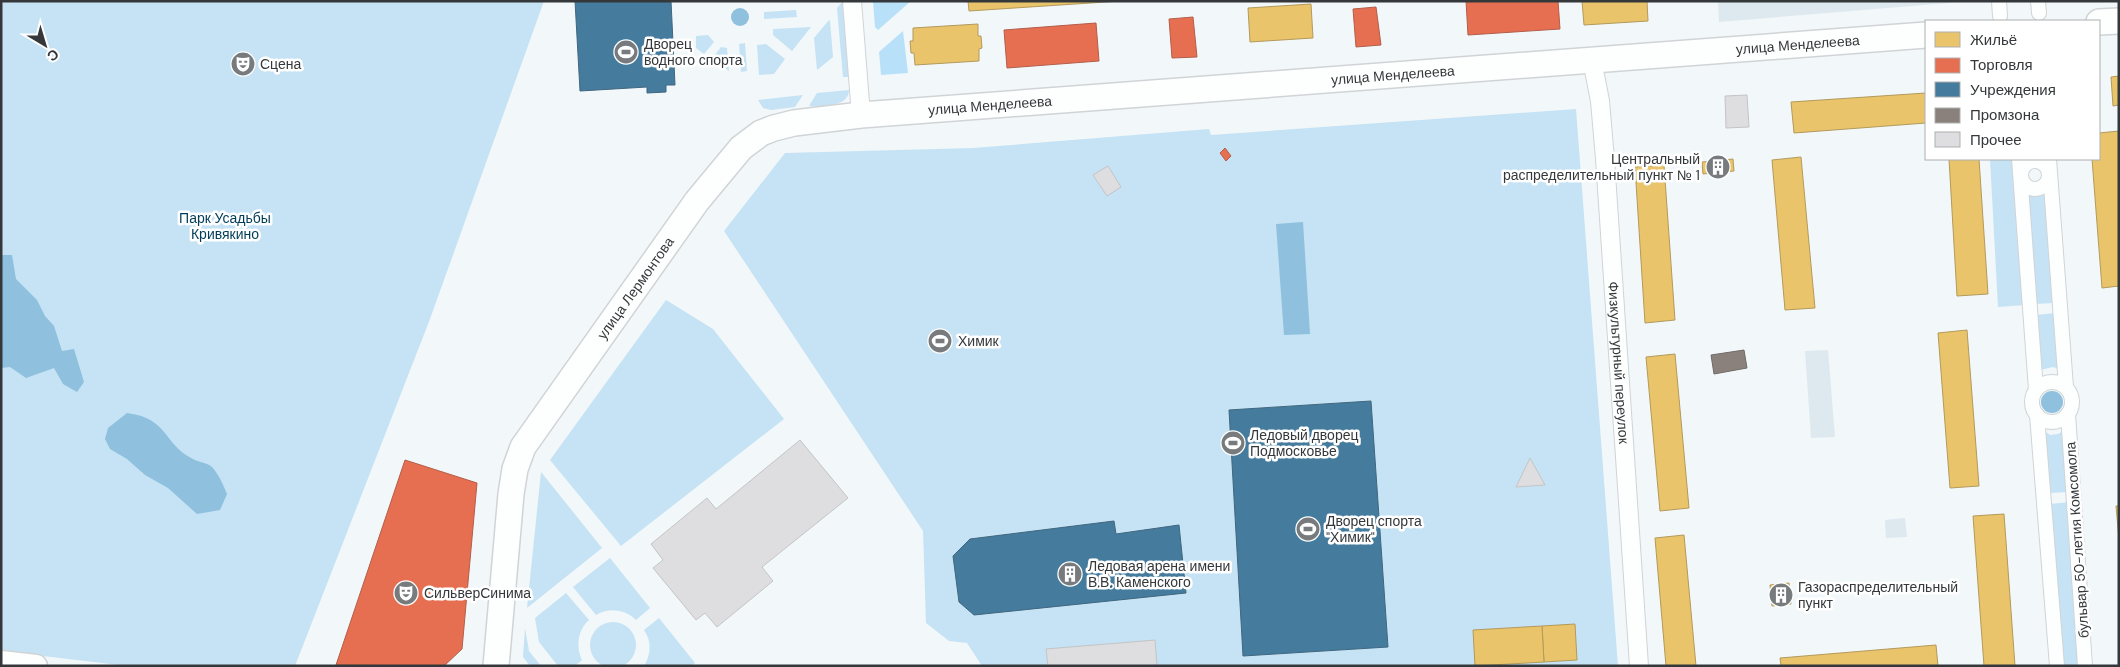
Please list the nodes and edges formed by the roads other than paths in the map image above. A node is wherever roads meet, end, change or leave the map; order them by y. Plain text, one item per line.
1 (852, 1) edge
2 (1999, 1) edge
3 (2000, 16) dead end
4 (2119, 21) edge
5 (2100, 22) edge
6 (1925, 35) edge
7 (1592, 60) junction
8 (861, 115) junction
9 (2019, 160) edge
10 (2049, 160) edge
11 (2050, 175) junction
12 (2021, 177) junction
13 (2066, 387) junction
14 (2036, 390) junction
15 (2068, 414) junction
16 (2037, 415) junction
17 (1, 662) edge
18 (36, 666) edge
19 (496, 666) edge
20 (1639, 666) edge
21 (2057, 666) edge
22 (2085, 666) edge

1 - 8 street
2 - 3 street
4 - 5 main road
6 - 7 main road, улица Менделеева
7 - 8 main road, улица Менделеева
7 - 20 street, Физкультурный переулок
8 - 19 main road, улица Лермонтова
9 - 12 street, бульвар 50-летия Комсомола
10 - 11 street, бульвар 50-летия Комсомола
11 - 12 street
11 - 12 street
11 - 13 street, бульвар 50-летия Комсомола
12 - 14 street, бульвар 50-летия Комсомола
13 - 14 street
13 - 15 street, бульвар 50-летия Комсомола
14 - 16 street, бульвар 50-летия Комсомола
15 - 16 street
15 - 22 street, бульвар 50-летия Комсомола
16 - 21 street, бульвар 50-летия Комсомола
17 - 18 street

